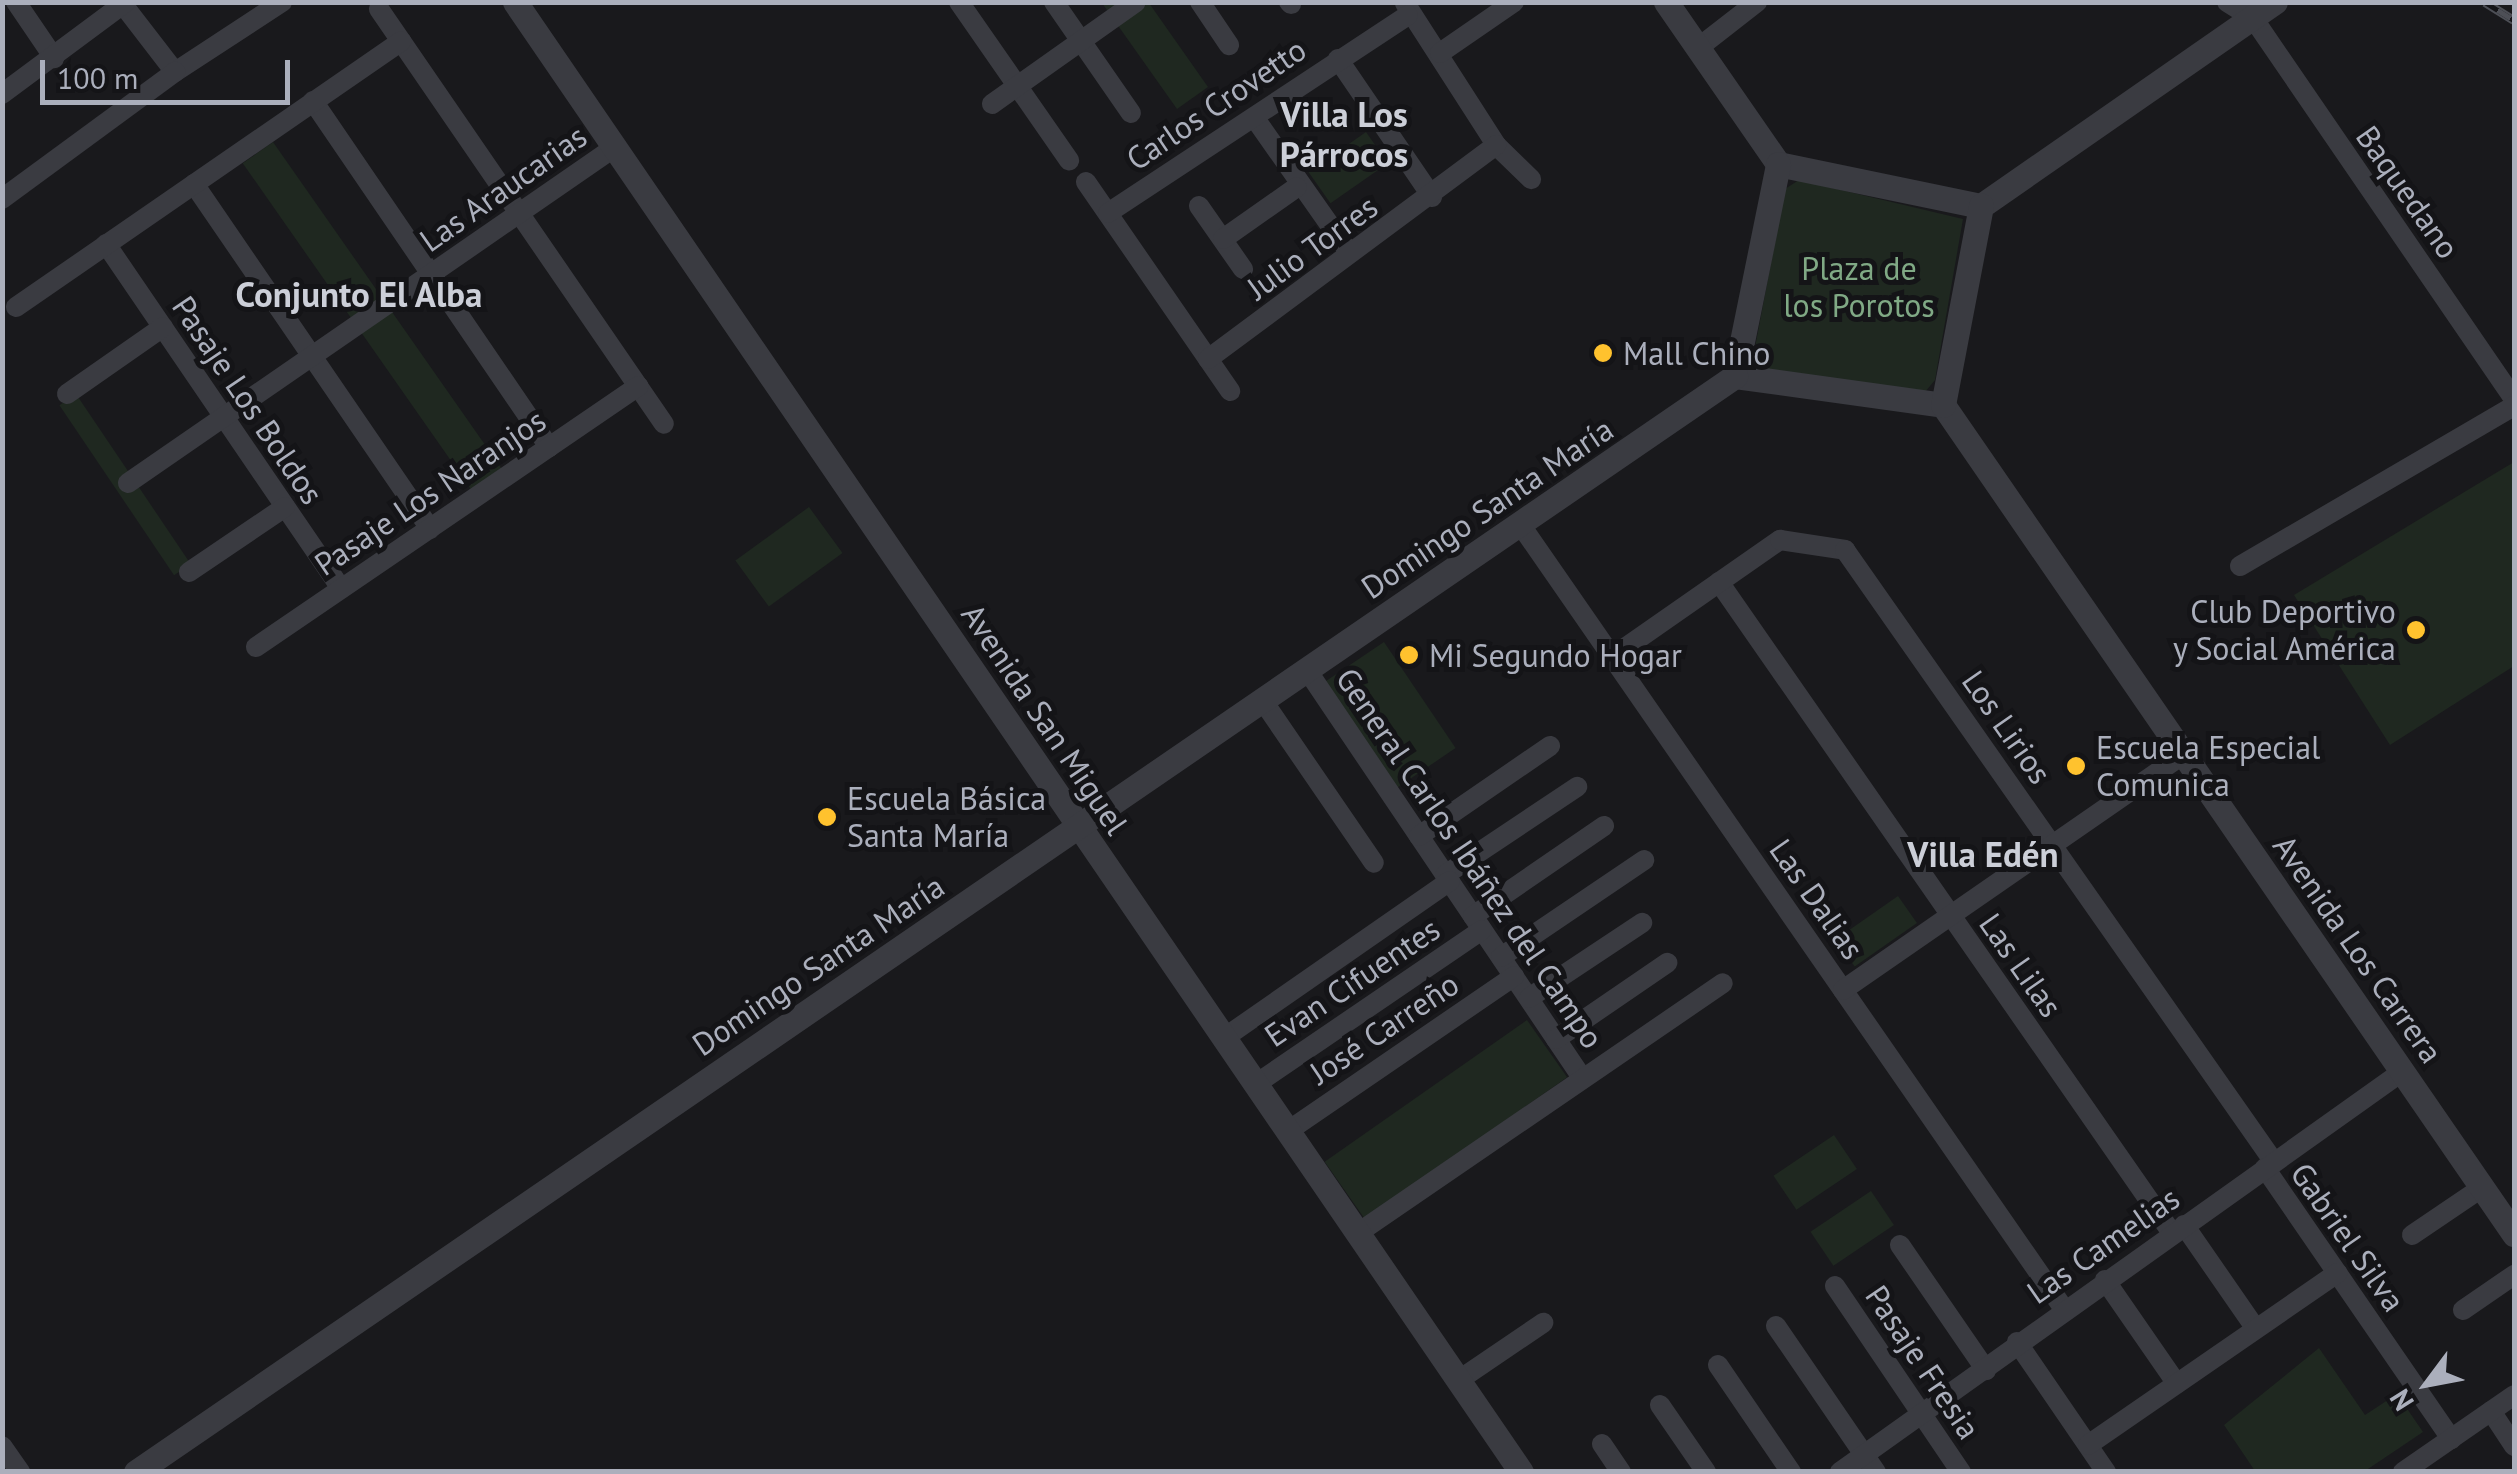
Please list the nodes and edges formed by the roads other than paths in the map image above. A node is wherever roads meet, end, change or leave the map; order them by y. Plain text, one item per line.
1 (16, 2) edge
2 (282, 2) edge
3 (515, 2) edge
4 (960, 2) edge
5 (1054, 2) edge
6 (1136, 2) edge
7 (1200, 2) edge
8 (1514, 2) edge
9 (1666, 2) edge
10 (1757, 2) edge
11 (2227, 2) edge
12 (2275, 2) edge
13 (124, 4) edge
14 (379, 9) dead end
15 (1406, 9) edge
16 (2252, 18) junction
17 (401, 41) junction
18 (1081, 41) junction
19 (1229, 45) dead end
20 (1698, 48) junction
21 (1440, 53) junction
22 (54, 58) junction
23 (1338, 58) junction
24 (175, 72) junction
25 (1018, 86) junction
26 (2, 94) edge
27 (313, 101) junction
28 (992, 104) dead end
29 (1132, 113) dead end
30 (1256, 120) junction
31 (1496, 145) junction
32 (615, 147) junction
33 (1069, 160) dead end
34 (1778, 164) junction
35 (1531, 178) dead end
36 (1086, 182) dead end
37 (194, 184) junction
38 (1297, 187) junction
39 (1432, 197) junction
40 (2, 199) edge
41 (1199, 206) dead end
42 (1981, 206) junction
43 (1108, 213) junction
44 (519, 214) junction
45 (1223, 239) junction
46 (106, 244) junction
47 (1348, 251) junction
48 (1244, 269) dead end
49 (431, 274) junction
50 (16, 307) dead end
51 (163, 327) junction
52 (312, 356) junction
53 (1208, 359) junction
54 (1735, 376) junction
55 (638, 386) junction
56 (1230, 391) dead end
57 (67, 394) dead end
58 (2514, 403) edge
59 (1944, 405) junction
60 (224, 418) junction
61 (664, 424) dead end
62 (549, 447) junction
63 (128, 483) dead end
64 (285, 507) junction
65 (1520, 524) junction
66 (430, 529) junction
67 (2240, 566) dead end
68 (189, 572) dead end
69 (1719, 582) junction
70 (341, 589) junction
71 (256, 647) dead end
72 (1612, 657) junction
73 (1307, 670) junction
74 (1263, 700) junction
75 (1550, 746) dead end
76 (2184, 754) junction
77 (1577, 788) dead end
78 (1604, 826) dead end
79 (1080, 827) junction
80 (1419, 836) junction
81 (2053, 845) junction
82 (1644, 860) dead end
83 (1374, 863) dead end
84 (1448, 878) junction
85 (1951, 916) junction
86 (1478, 923) junction
87 (1642, 923) dead end
88 (1501, 956) junction
89 (1667, 963) dead end
90 (1514, 976) junction
91 (1723, 983) dead end
92 (1844, 990) junction
93 (1529, 998) junction
94 (1224, 1038) junction
95 (1556, 1039) junction
96 (2402, 1071) junction
97 (1584, 1079) junction
98 (1256, 1084) junction
99 (1288, 1130) junction
100 (2269, 1165) junction
101 (2482, 1187) junction
102 (2178, 1229) junction
103 (1358, 1233) junction
104 (2514, 1234) edge
105 (2412, 1235) dead end
106 (1900, 1244) dead end
107 (2337, 1273) junction
108 (2514, 1275) edge
109 (2106, 1280) junction
110 (1835, 1286) dead end
111 (2064, 1309) junction
112 (2463, 1310) dead end
113 (1543, 1323) dead end
114 (1776, 1326) dead end
115 (2256, 1329) junction
116 (2018, 1342) junction
117 (1718, 1365) dead end
118 (1986, 1370) junction
119 (1459, 1380) junction
120 (2177, 1384) junction
121 (2514, 1395) edge
122 (1660, 1405) dead end
123 (2491, 1411) junction
124 (1923, 1416) junction
125 (2451, 1438) junction
126 (1602, 1444) dead end
127 (2088, 1445) junction
128 (2, 1446) edge
129 (2514, 1446) edge
130 (1870, 1463) edge
131 (20, 1472) edge
132 (136, 1472) edge
133 (1521, 1472) edge
134 (1621, 1472) edge
135 (1706, 1472) edge
136 (1791, 1472) edge
137 (1840, 1472) edge
138 (1961, 1472) edge
139 (2106, 1472) edge
140 (2403, 1472) edge

1 - 22 street
2 - 24 street
3 - 32 street, Avenida San Miguel
4 - 25 street
5 - 18 street
6 - 18 street
7 - 19 street
8 - 21 street
9 - 20 street
10 - 20 street
11 - 16 street
12 - 16 street
13 - 22 street
13 - 24 street
14 - 17 street
15 - 21 street
15 - 23 street, Carlos Crovetto
16 - 42 street
16 - 58 street, Baquedano
17 - 27 street
17 - 44 street
18 - 25 street
18 - 29 street
20 - 34 street
21 - 31 street
22 - 26 street
23 - 30 street, Carlos Crovetto
23 - 39 street
24 - 40 street
25 - 28 street
25 - 33 street
27 - 37 street
27 - 49 street
30 - 38 street
30 - 43 street, Carlos Crovetto
31 - 35 street
31 - 39 street, Julio Torres
32 - 44 street, Las Araucarias
32 - 79 street, Avenida San Miguel
34 - 42 street
34 - 54 street
36 - 43 street
37 - 46 street
37 - 52 street
38 - 45 street
38 - 47 street
39 - 47 street, Julio Torres
41 - 45 street
42 - 59 street
43 - 53 street
44 - 49 street, Las Araucarias
44 - 55 street
45 - 48 street
46 - 50 street
46 - 51 street, Pasaje Los Boldos
47 - 53 street, Julio Torres
49 - 52 street, Las Araucarias
49 - 62 street
51 - 57 street
51 - 60 street, Pasaje Los Boldos
52 - 60 street, Las Araucarias
52 - 66 street
53 - 56 street
54 - 59 street
54 - 65 street, Domingo Santa María
55 - 61 street
55 - 62 street, Pasaje Los Naranjos
58 - 67 street
59 - 76 street, Avenida Los Carrera
60 - 63 street, Las Araucarias
60 - 64 street, Pasaje Los Boldos
62 - 66 street, Pasaje Los Naranjos
64 - 68 street
64 - 70 street, Pasaje Los Boldos
65 - 72 street, Las Dalias
65 - 73 street, Domingo Santa María
66 - 70 street, Pasaje Los Naranjos
69 - 72 street, Los Lirios
69 - 81 street, Los Lirios
69 - 85 street, Las Lilas
70 - 71 street, Pasaje Los Naranjos
72 - 92 street, Las Dalias
73 - 74 street, Domingo Santa María
73 - 80 street, General Carlos Ibáñez del Campo
74 - 79 street, Domingo Santa María
74 - 83 street
75 - 80 street
76 - 81 street
76 - 96 street, Avenida Los Carrera
77 - 84 street
78 - 86 street, Evan Cifuentes
79 - 94 street, Avenida San Miguel
79 - 132 street, Domingo Santa María
80 - 84 street, General Carlos Ibáñez del Campo
81 - 85 street
81 - 100 street, Los Lirios
82 - 88 street
84 - 86 street, General Carlos Ibáñez del Campo
84 - 94 street
85 - 92 street
85 - 102 street, Las Lilas
86 - 88 street, General Carlos Ibáñez del Campo
86 - 98 street, Evan Cifuentes
87 - 93 street
88 - 90 street, General Carlos Ibáñez del Campo
89 - 95 street
90 - 93 street, General Carlos Ibáñez del Campo
90 - 99 street, José Carreño
91 - 97 street
92 - 111 street, Las Dalias
93 - 95 street, General Carlos Ibáñez del Campo
94 - 98 street, Avenida San Miguel
95 - 97 street, General Carlos Ibáñez del Campo
96 - 100 street, Las Camelias
96 - 101 street, Avenida Los Carrera
97 - 103 street
98 - 99 street, Avenida San Miguel
99 - 103 street, Avenida San Miguel
100 - 102 street, Las Camelias
100 - 107 street, Gabriel Silva
101 - 104 street, Avenida Los Carrera
101 - 105 street
102 - 109 street, Las Camelias
102 - 115 street, Las Lilas
103 - 119 street, Avenida San Miguel
106 - 118 street
107 - 115 street
107 - 125 street, Gabriel Silva
108 - 112 street
109 - 111 street, Las Camelias
109 - 120 street
110 - 124 street, Pasaje Fresia
111 - 116 street, Las Camelias
113 - 119 street
114 - 130 street
115 - 120 street
116 - 118 street, Las Camelias
116 - 127 street
117 - 136 street
118 - 124 street, Las Camelias
119 - 133 street, Avenida San Miguel
120 - 127 street
121 - 123 street
122 - 135 street
123 - 125 street
123 - 129 street
124 - 130 street, Las Camelias
124 - 138 street, Pasaje Fresia
125 - 140 street
126 - 134 street
127 - 139 street
128 - 131 street
130 - 137 street, Las Camelias

